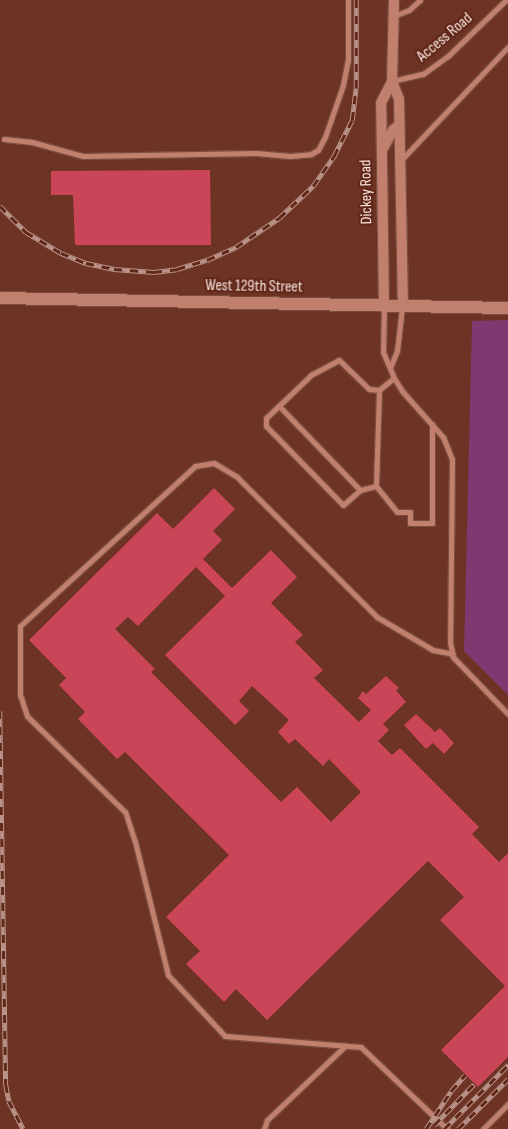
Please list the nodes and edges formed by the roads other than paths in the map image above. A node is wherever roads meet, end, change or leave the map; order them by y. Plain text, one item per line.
1 (348, 0) edge
2 (394, 0) edge
3 (420, 0) edge
4 (506, 0) edge
5 (394, 16) junction
6 (508, 47) edge
7 (392, 81) junction
8 (399, 125) junction
9 (4, 139) dead end
10 (381, 151) junction
11 (399, 162) junction
12 (0, 298) edge
13 (384, 306) junction
14 (403, 306) junction
15 (508, 308) edge
16 (390, 368) junction
17 (394, 378) junction
18 (379, 390) junction
19 (279, 406) junction
20 (432, 424) junction
21 (376, 486) junction
22 (360, 490) junction
23 (453, 654) junction
24 (508, 714) edge
25 (345, 1046) junction
26 (508, 1104) edge
27 (264, 1129) edge
28 (447, 1129) edge
29 (483, 1129) edge

1 - 9 lane
2 - 5 street, Dickey Road
3 - 5 lane
4 - 7 lane, Access Road
5 - 7 street, Dickey Road
6 - 11 lane
7 - 8 street, Dickey Road
7 - 10 street, Dickey Road
8 - 10 street
8 - 11 street, Dickey Road
10 - 13 street, Dickey Road
11 - 14 street, Dickey Road
12 - 13 main road, West 129th Street
13 - 14 main road, West 129th Street
13 - 16 lane
14 - 15 main road, West 129th Street
14 - 16 lane
16 - 17 lane
17 - 18 lane
17 - 20 lane
18 - 19 lane
18 - 21 lane
19 - 22 lane
19 - 22 lane
20 - 21 lane
20 - 23 lane
21 - 22 lane
23 - 24 lane
23 - 25 lane
25 - 27 lane
25 - 28 lane
26 - 29 lane

